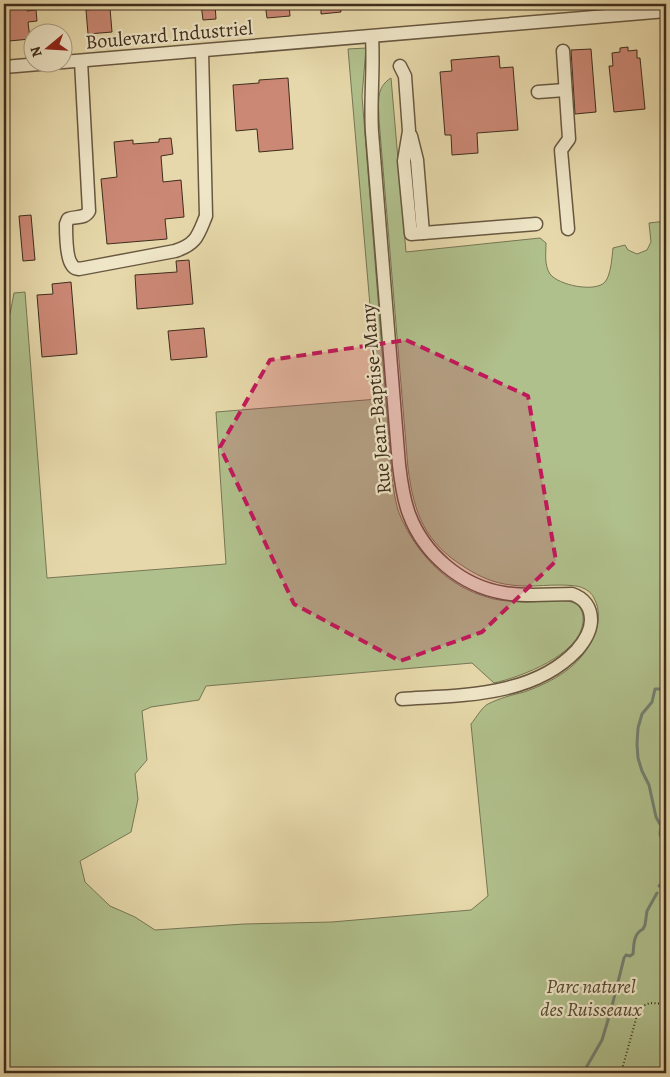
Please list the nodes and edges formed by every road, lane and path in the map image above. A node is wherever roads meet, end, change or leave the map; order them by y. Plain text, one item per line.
1 (666, 11) edge
2 (372, 37) junction
3 (202, 51) junction
4 (563, 51) dead end
5 (81, 61) junction
6 (400, 66) dead end
7 (4, 68) edge
8 (565, 90) junction
9 (538, 92) dead end
10 (536, 224) dead end
11 (568, 229) dead end
12 (402, 698) dead end
13 (666, 1004) edge
14 (621, 1073) edge

1 - 2 street, Boulevard Industriel
2 - 3 street, Boulevard Industriel
2 - 12 street, Rue Jean-Baptise-Many
3 - 5 street, Boulevard Industriel
3 - 5 street
4 - 8 street
5 - 7 street, Boulevard Industriel
6 - 10 street
8 - 9 street
8 - 11 street
13 - 14 path

